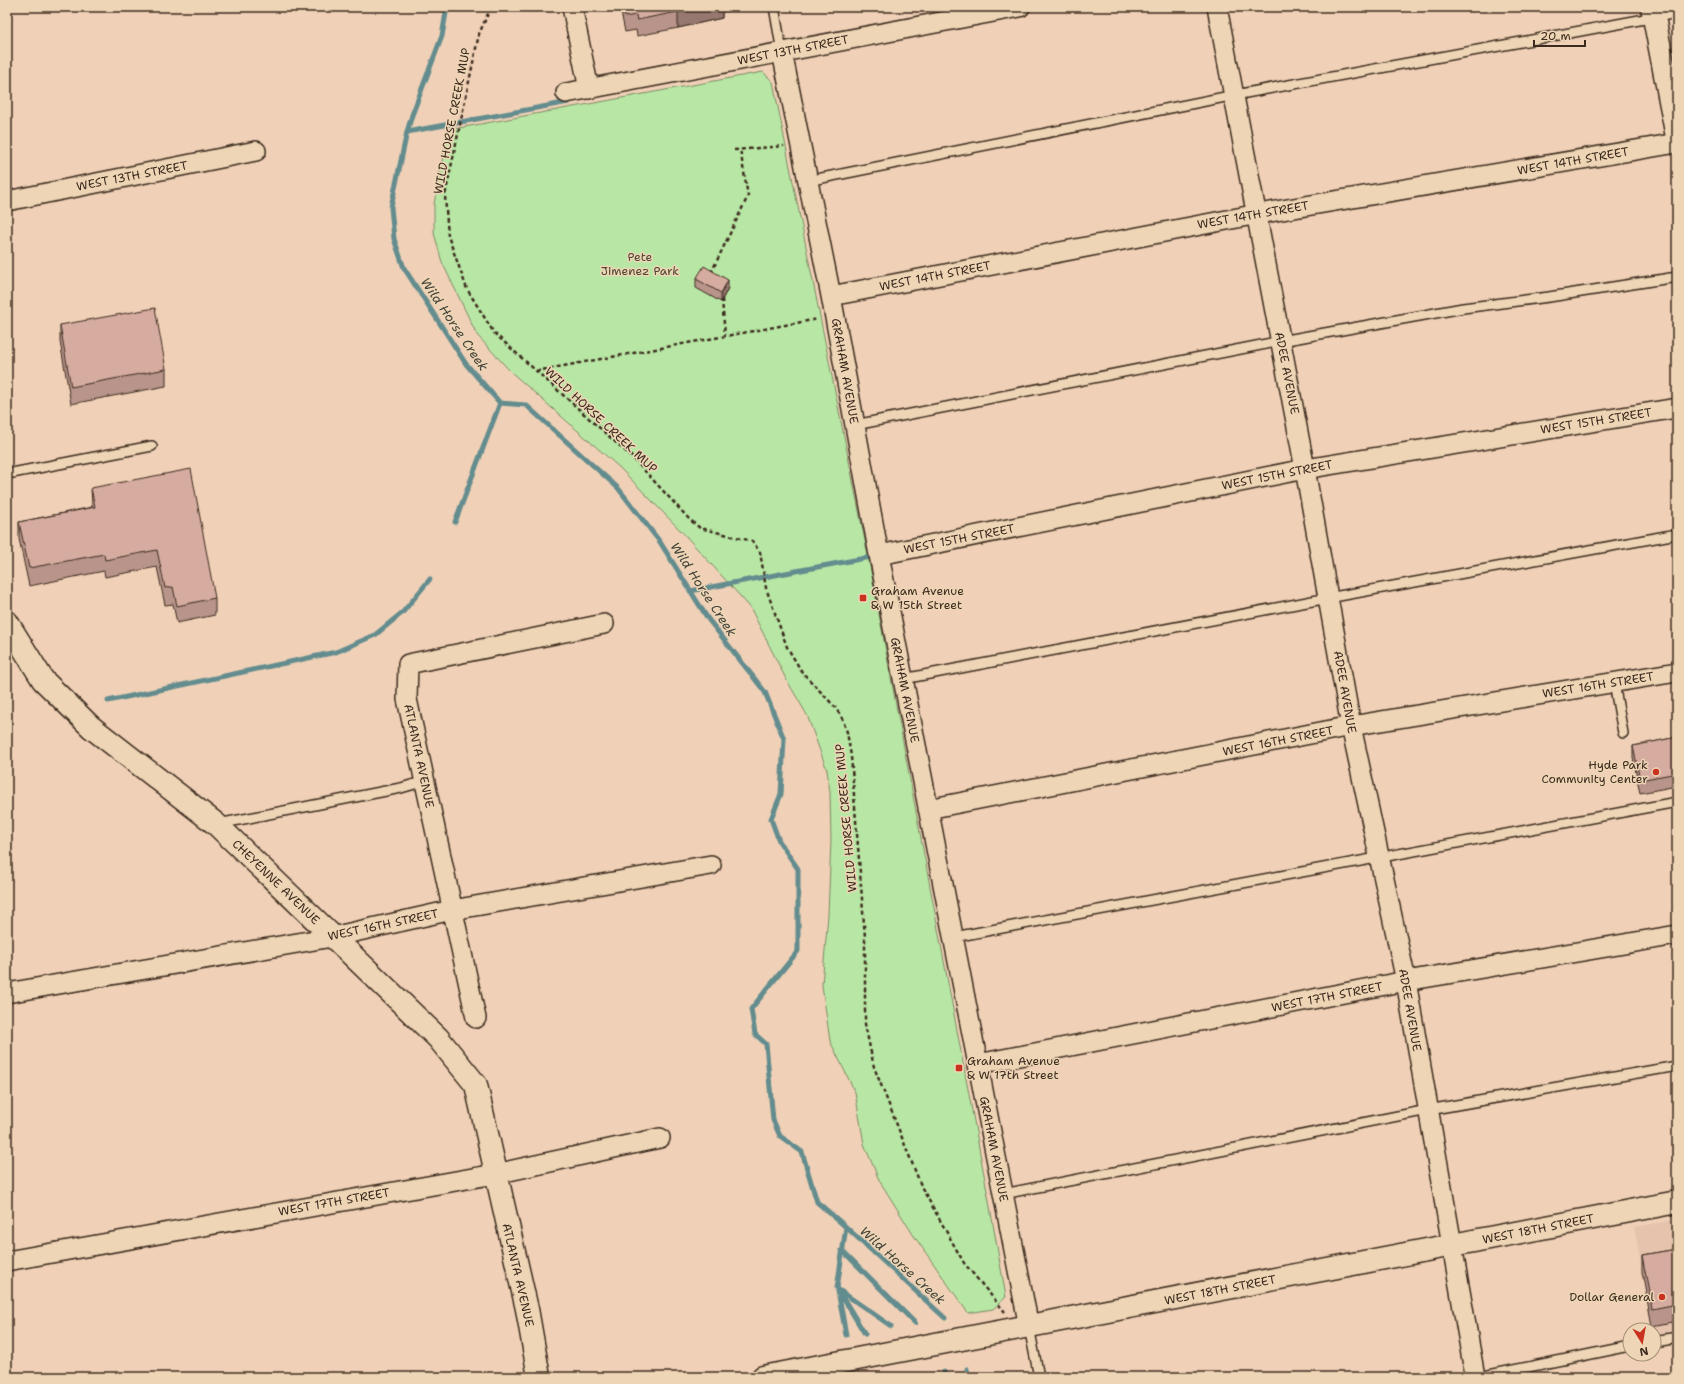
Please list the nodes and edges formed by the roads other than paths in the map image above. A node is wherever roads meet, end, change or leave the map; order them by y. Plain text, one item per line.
1 (572, 7) edge
2 (774, 7) edge
3 (1020, 7) edge
4 (1217, 7) edge
5 (1653, 12) edge
6 (1677, 13) edge
7 (782, 52) junction
8 (589, 89) junction
9 (566, 93) dead end
10 (1235, 95) junction
11 (1677, 137) edge
12 (1677, 143) edge
13 (256, 151) dead end
14 (807, 181) junction
15 (7, 201) edge
16 (1258, 214) junction
17 (1677, 277) edge
18 (831, 296) junction
19 (1281, 341) junction
20 (1677, 408) edge
21 (855, 425) junction
22 (152, 446) dead end
23 (1305, 469) junction
24 (7, 474) edge
25 (1677, 534) edge
26 (879, 555) junction
27 (1328, 598) junction
28 (7, 622) edge
29 (604, 624) dead end
30 (1677, 672) edge
31 (903, 679) junction
32 (1614, 683) junction
33 (1351, 726) junction
34 (1624, 732) dead end
35 (425, 782) junction
36 (1677, 802) edge
37 (928, 808) junction
38 (216, 824) junction
39 (1379, 857) junction
40 (711, 865) dead end
41 (452, 910) junction
42 (1677, 935) edge
43 (332, 937) junction
44 (954, 937) junction
45 (1406, 982) junction
46 (7, 993) edge
47 (476, 1018) dead end
48 (978, 1064) junction
49 (1677, 1066) edge
50 (1428, 1110) junction
51 (660, 1138) dead end
52 (495, 1174) junction
53 (1003, 1194) junction
54 (1677, 1202) edge
55 (1452, 1245) junction
56 (7, 1261) edge
57 (1023, 1327) junction
58 (1677, 1337) edge
59 (1662, 1340) edge
60 (1622, 1348) edge
61 (539, 1377) edge
62 (764, 1377) edge
63 (1039, 1377) edge
64 (1475, 1377) edge
65 (1478, 1377) edge

1 - 8 street
2 - 7 lane
3 - 7 street, WEST 13TH STREET
4 - 10 street, ADEE AVENUE
5 - 6 lane
5 - 10 lane
5 - 11 street
7 - 8 street, WEST 13TH STREET
7 - 14 street, GRAHAM AVENUE
8 - 9 street, WEST 13TH STREET
10 - 14 lane
10 - 16 street, ADEE AVENUE
12 - 16 street, WEST 14TH STREET
13 - 15 street, WEST 13TH STREET
14 - 18 street, GRAHAM AVENUE
16 - 18 street, WEST 14TH STREET
16 - 19 street, ADEE AVENUE
17 - 19 lane
18 - 21 street, GRAHAM AVENUE
19 - 21 lane
19 - 23 street, ADEE AVENUE
20 - 23 street, WEST 15TH STREET
21 - 26 street, GRAHAM AVENUE
22 - 24 lane
23 - 26 street, WEST 15TH STREET
23 - 27 street, ADEE AVENUE
25 - 27 lane
26 - 31 street, GRAHAM AVENUE
27 - 31 lane
27 - 33 street, ADEE AVENUE
28 - 38 street, CHEYENNE AVENUE
29 - 35 street, ATLANTA AVENUE
30 - 32 street, WEST 16TH STREET
31 - 37 street, GRAHAM AVENUE
32 - 33 street, WEST 16TH STREET
32 - 34 lane
33 - 37 street, WEST 16TH STREET
33 - 39 street, ADEE AVENUE
35 - 38 lane
35 - 41 street, ATLANTA AVENUE
36 - 39 lane
37 - 44 street, GRAHAM AVENUE
38 - 43 street, CHEYENNE AVENUE
39 - 44 lane
39 - 45 street, ADEE AVENUE
40 - 41 street, WEST 16TH STREET
41 - 43 street, WEST 16TH STREET
41 - 47 street, ATLANTA AVENUE
42 - 45 street, WEST 17TH STREET
43 - 46 street, WEST 16TH STREET
43 - 52 street, CHEYENNE AVENUE
44 - 48 street, GRAHAM AVENUE
45 - 48 street, WEST 17TH STREET
45 - 50 street, ADEE AVENUE
48 - 53 street, GRAHAM AVENUE
49 - 50 lane
50 - 53 lane
50 - 55 street, ADEE AVENUE
51 - 52 street, WEST 17TH STREET
52 - 56 street, WEST 17TH STREET
52 - 61 street, ATLANTA AVENUE
53 - 57 street, GRAHAM AVENUE
54 - 55 street, WEST 18TH STREET
55 - 57 street, WEST 18TH STREET
55 - 64 street, ADEE AVENUE
57 - 62 street, WEST 18TH STREET
57 - 63 lane
58 - 59 lane
60 - 65 lane

